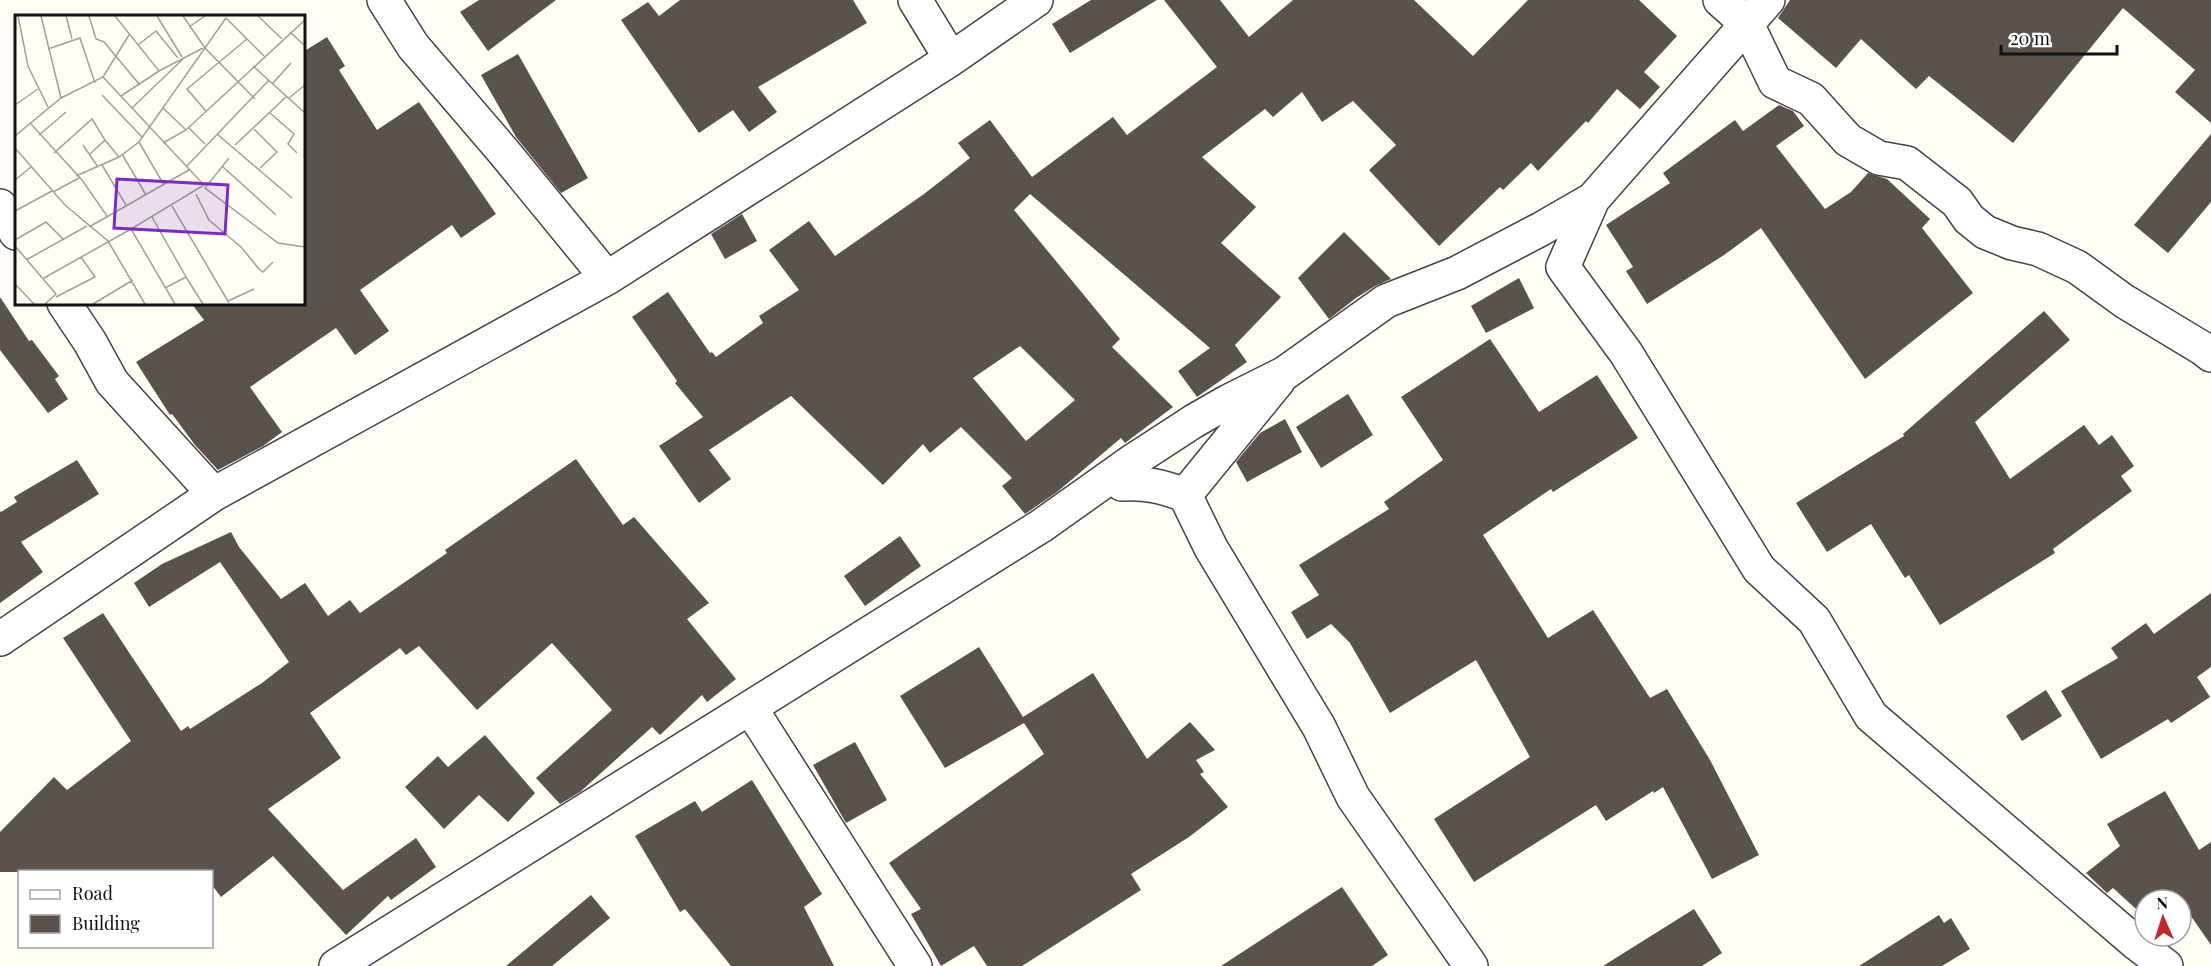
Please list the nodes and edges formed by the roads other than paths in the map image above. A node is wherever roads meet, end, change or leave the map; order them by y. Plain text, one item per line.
1 (384, 0) edge
2 (915, 0) edge
3 (1036, 0) edge
4 (1720, 0) edge
5 (1758, 12) edge
6 (951, 59) junction
7 (1593, 199) junction
8 (0, 206) edge
9 (15, 231) edge
10 (607, 278) junction
11 (65, 304) edge
12 (2211, 355) edge
13 (1285, 373) junction
14 (1134, 460) junction
15 (214, 494) junction
16 (1185, 495) junction
17 (0, 639) edge
18 (751, 709) junction
19 (335, 966) edge
20 (915, 966) edge
21 (1471, 966) edge
22 (2166, 966) edge

1 - 10 street
2 - 6 street
3 - 6 street
4 - 5 street
5 - 7 street
5 - 12 street
6 - 10 street
7 - 13 street
7 - 22 street
8 - 9 street
10 - 15 street
11 - 15 street
13 - 14 street
13 - 16 street
14 - 16 street
14 - 18 street
15 - 17 street
16 - 21 street
18 - 19 street
18 - 20 street

